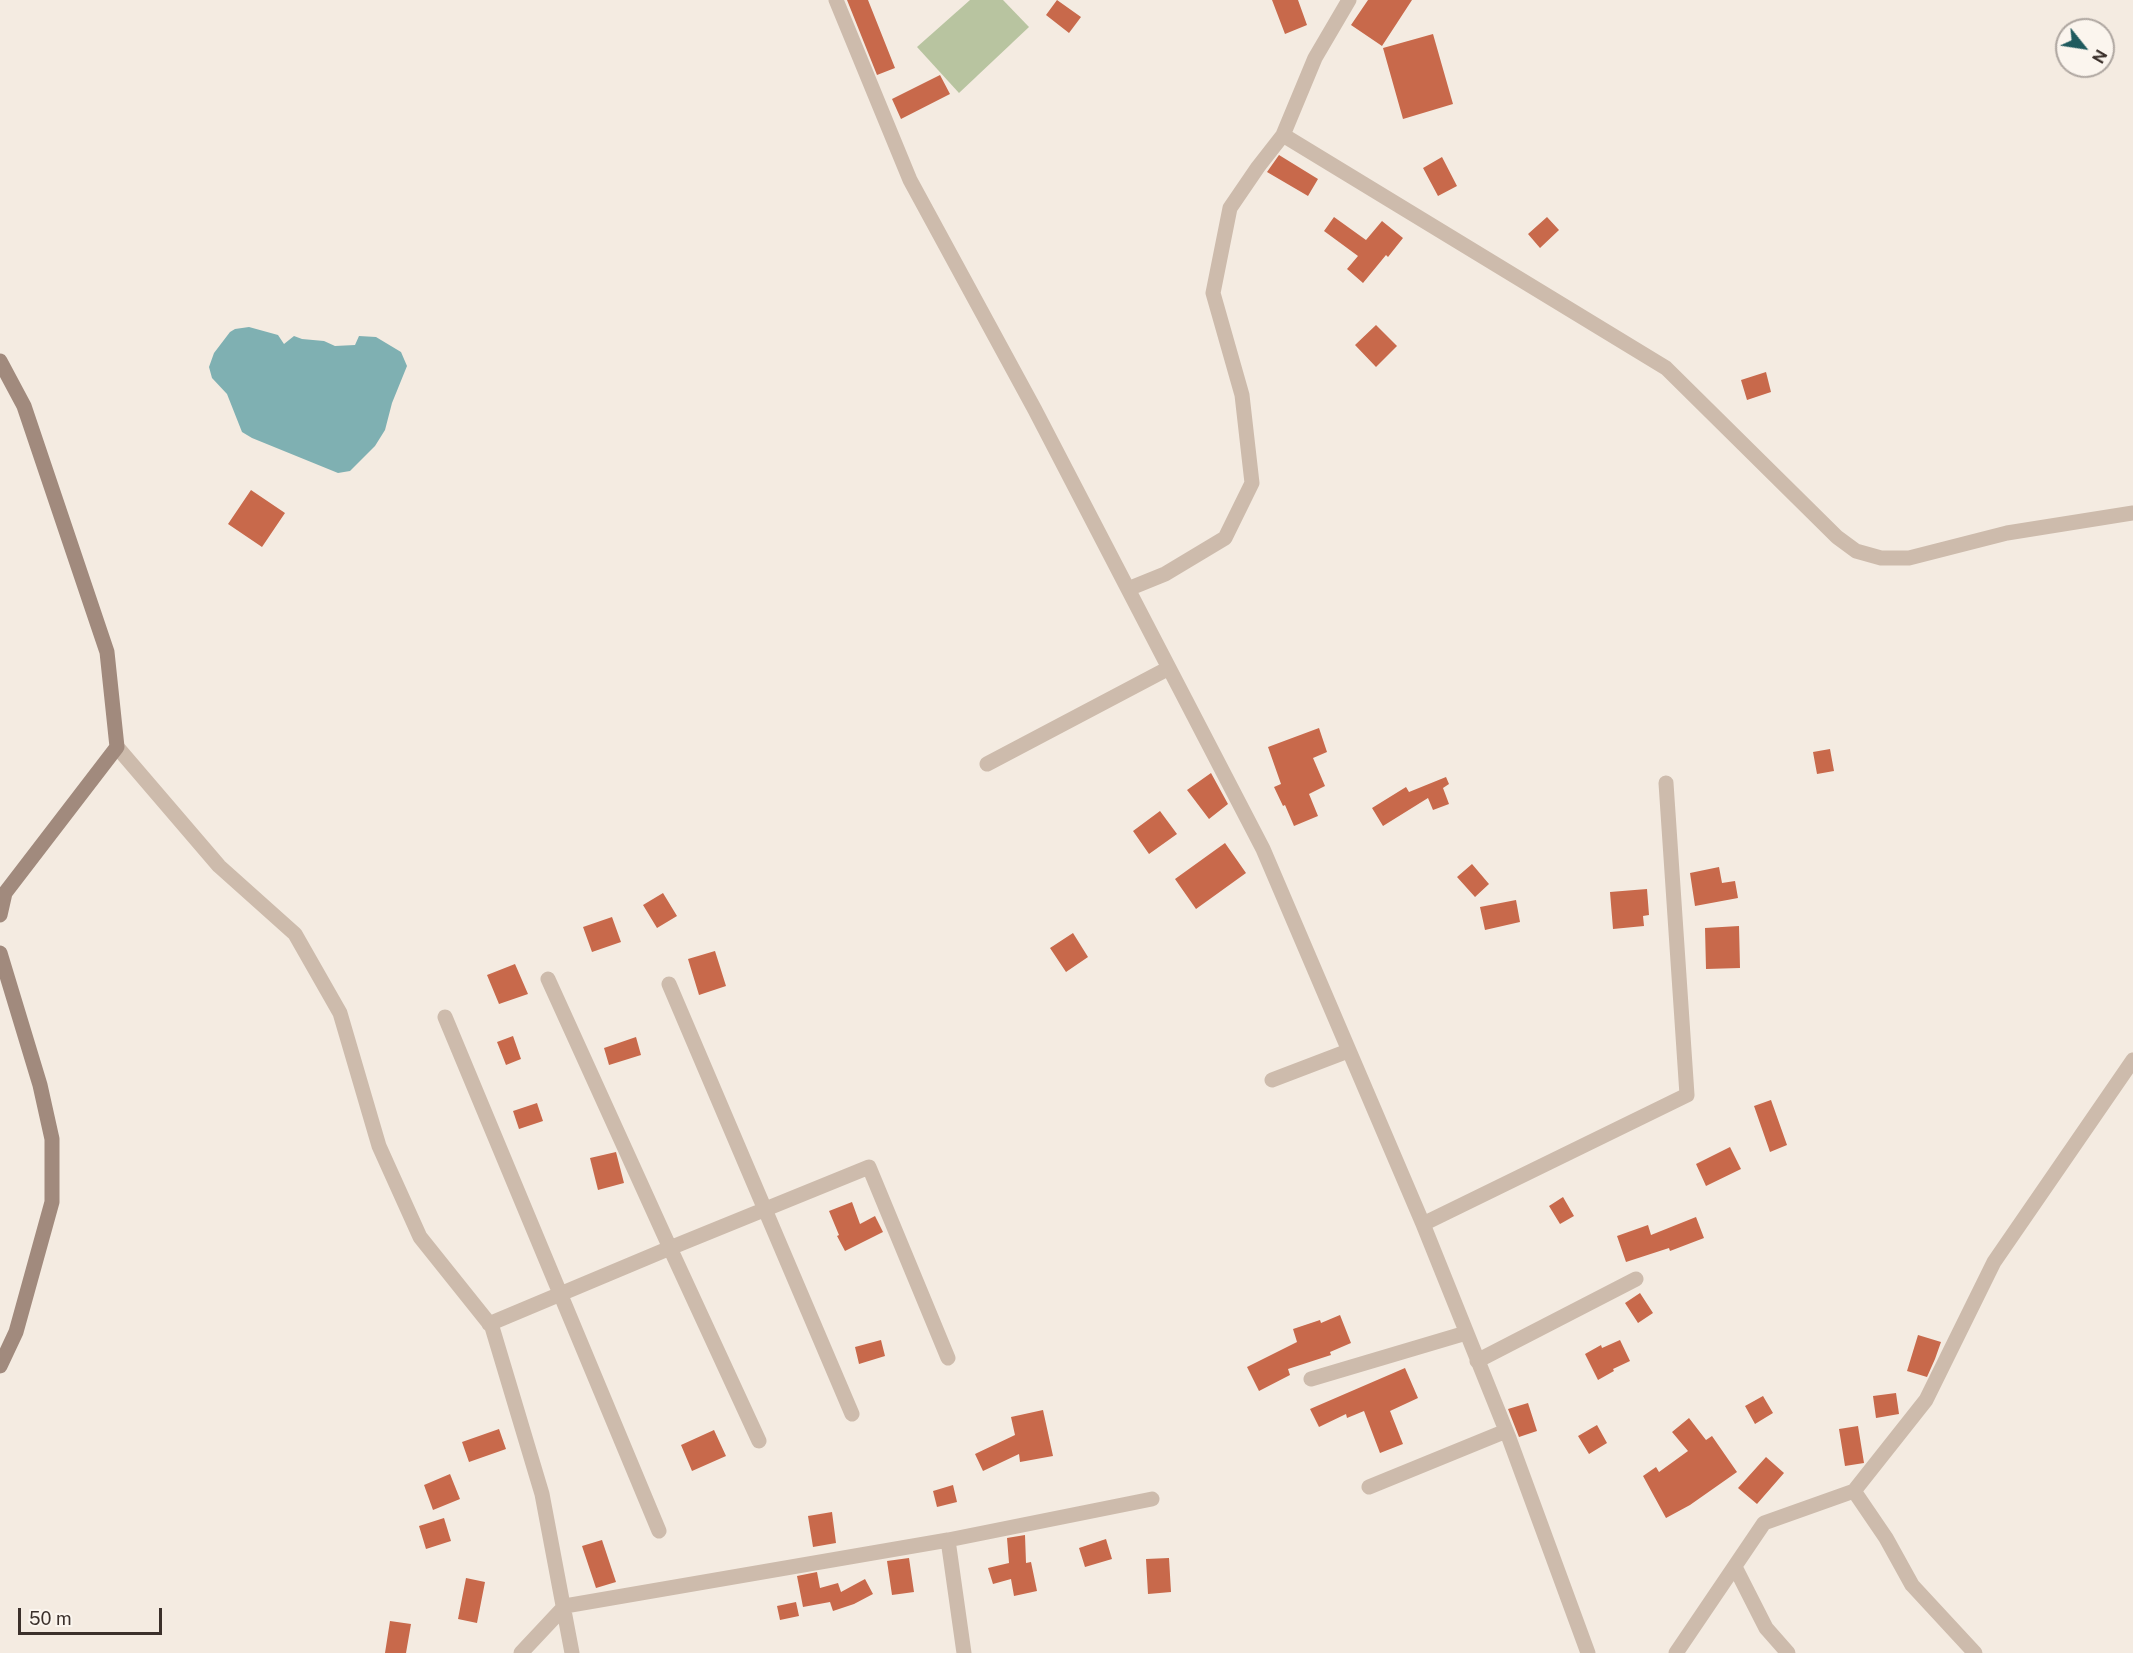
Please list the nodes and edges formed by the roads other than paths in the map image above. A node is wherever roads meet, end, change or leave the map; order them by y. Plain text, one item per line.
1 (836, 0) edge
2 (1349, 0) edge
3 (1283, 135) junction
4 (0, 361) edge
5 (2133, 513) edge
6 (1128, 589) junction
7 (1169, 668) junction
8 (117, 747) junction
9 (987, 764) dead end
10 (1666, 783) dead end
11 (0, 915) edge
12 (0, 953) edge
13 (548, 979) dead end
14 (669, 984) dead end
15 (445, 1017) dead end
16 (1348, 1051) junction
17 (2133, 1060) edge
18 (1272, 1080) dead end
19 (765, 1209) junction
20 (1423, 1224) junction
21 (670, 1248) junction
22 (1636, 1279) dead end
23 (559, 1294) junction
24 (489, 1324) junction
25 (1466, 1333) junction
26 (948, 1358) dead end
27 (1477, 1361) junction
28 (0, 1366) edge
29 (1311, 1379) dead end
30 (852, 1414) dead end
31 (1506, 1431) junction
32 (759, 1441) dead end
33 (1369, 1487) dead end
34 (1854, 1491) junction
35 (1152, 1499) dead end
36 (659, 1531) dead end
37 (948, 1540) junction
38 (1735, 1567) junction
39 (565, 1606) junction
40 (521, 1653) edge
41 (572, 1653) edge
42 (964, 1653) edge
43 (1588, 1653) edge
44 (1676, 1653) edge
45 (1788, 1653) edge
46 (1975, 1653) edge

1 - 6 street
2 - 3 street
3 - 5 street
3 - 6 street
4 - 8 street
6 - 7 street
7 - 9 street
7 - 16 street
8 - 11 street
8 - 24 street
10 - 20 street
12 - 28 street
13 - 21 street
14 - 19 street
15 - 23 street
16 - 18 street
16 - 20 street
17 - 34 street
19 - 21 street
19 - 26 street
19 - 30 street
20 - 25 street
21 - 23 street
21 - 32 street
22 - 27 street
23 - 24 street
23 - 36 street
24 - 39 street
25 - 27 street
25 - 29 street
27 - 31 street
31 - 33 street
31 - 43 street
34 - 38 street
34 - 46 street
35 - 37 street
37 - 39 street
37 - 42 street
38 - 44 street
38 - 45 street
39 - 40 street
39 - 41 street

